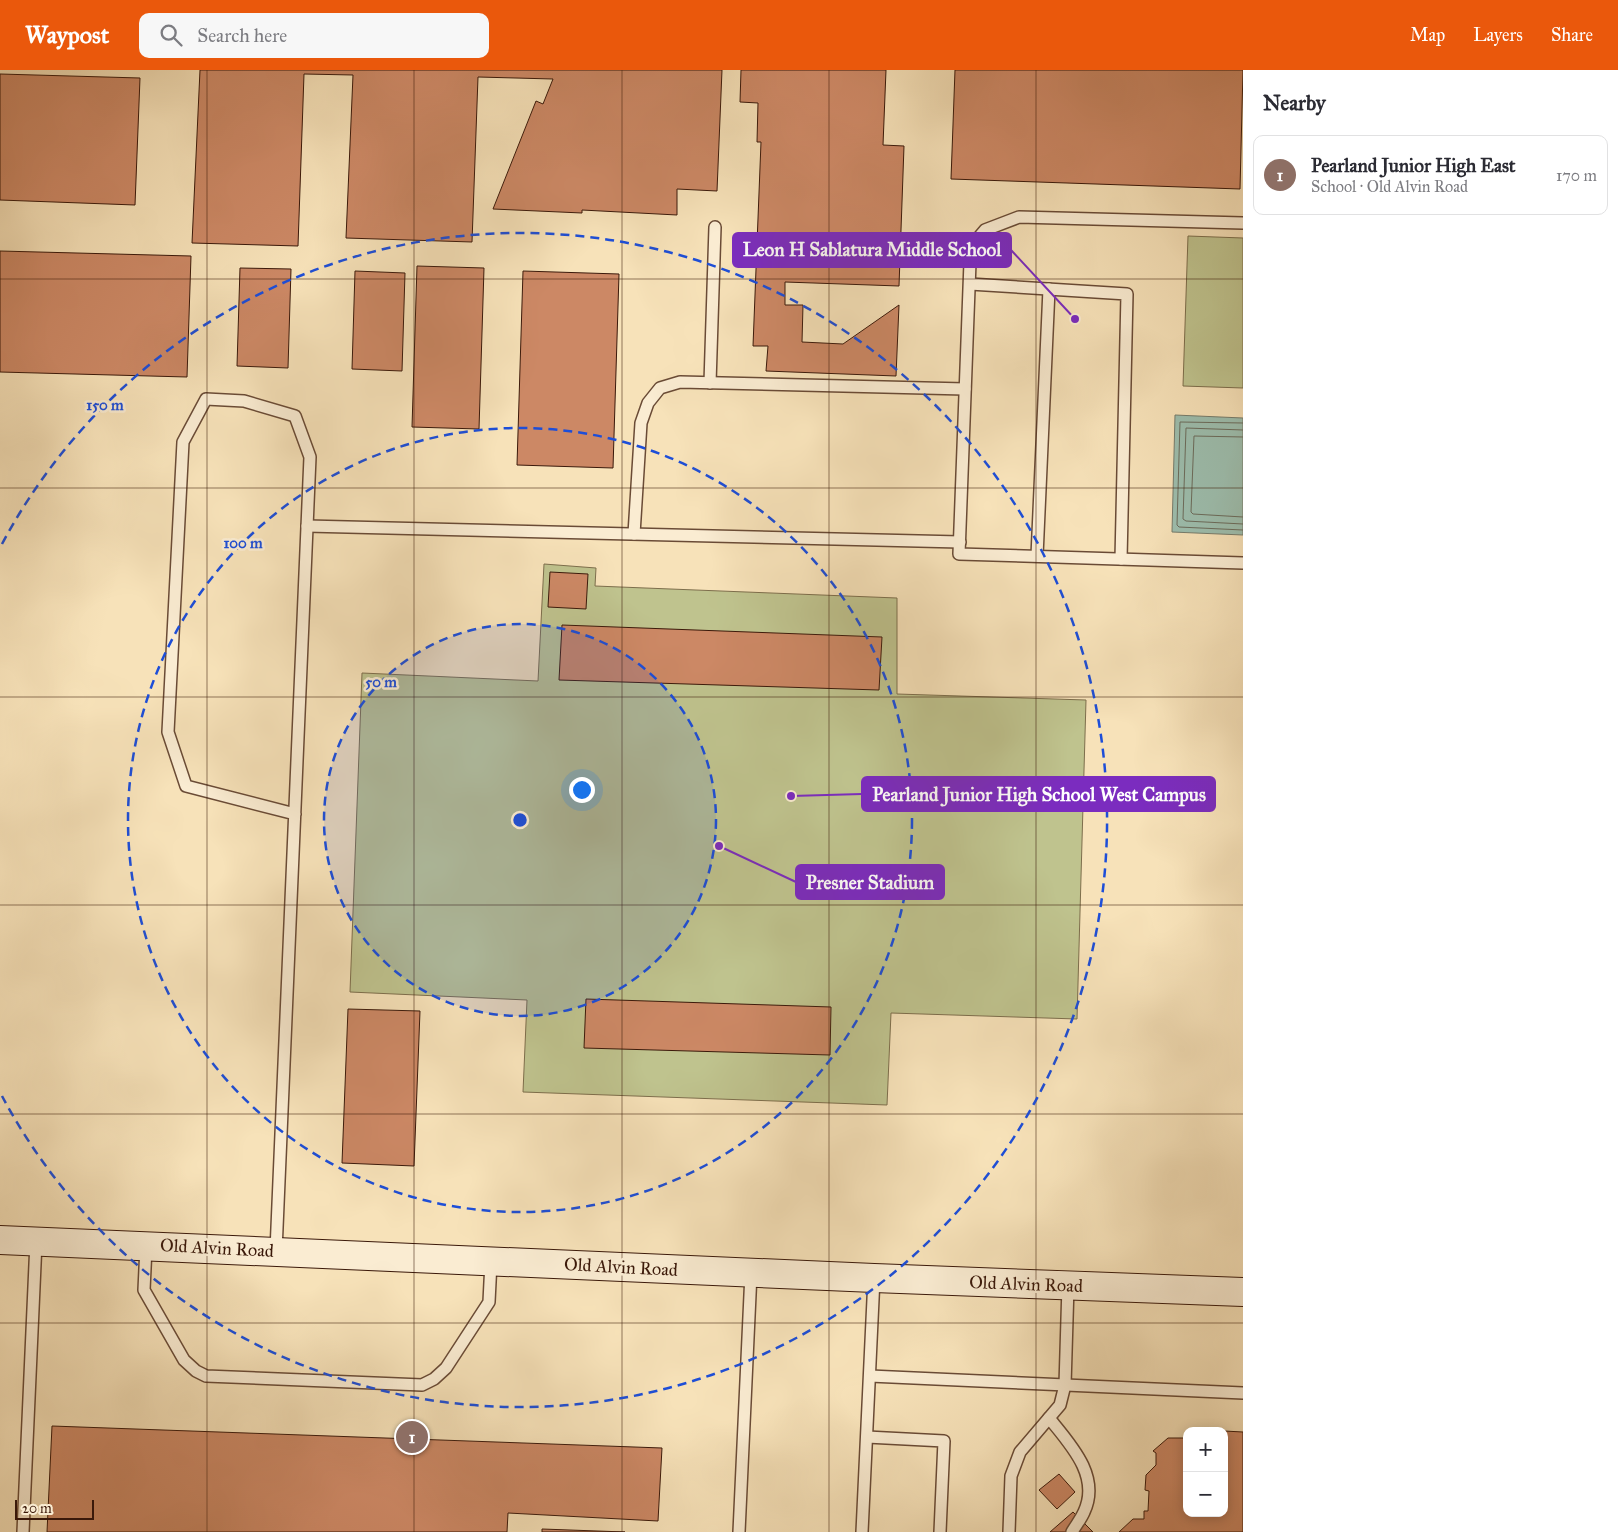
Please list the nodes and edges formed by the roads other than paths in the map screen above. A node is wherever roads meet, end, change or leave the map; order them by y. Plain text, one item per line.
1 (1243, 224) edge
2 (715, 226) dead end
3 (970, 284) junction
4 (1049, 289) junction
5 (710, 383) junction
6 (965, 389) junction
7 (307, 526) junction
8 (634, 534) junction
9 (960, 542) junction
10 (1037, 556) junction
11 (1121, 559) junction
12 (1243, 563) edge
13 (294, 814) junction
14 (0, 1240) edge
15 (36, 1241) junction
16 (146, 1245) junction
17 (276, 1251) junction
18 (491, 1260) junction
19 (751, 1273) junction
20 (874, 1278) junction
21 (1068, 1286) junction
22 (1243, 1292) edge
23 (870, 1376) junction
24 (1065, 1385) junction
25 (1243, 1393) edge
26 (1049, 1418) junction
27 (867, 1437) junction
28 (23, 1532) edge
29 (739, 1532) edge
30 (862, 1532) edge
31 (940, 1532) edge
32 (1009, 1532) edge
33 (1072, 1532) edge

1 - 3 lane
2 - 5 lane
3 - 4 lane
3 - 6 lane
4 - 10 lane
4 - 11 lane
5 - 6 lane
5 - 8 lane
6 - 9 lane
7 - 8 lane
7 - 13 lane
7 - 13 lane
8 - 9 lane
9 - 10 lane
10 - 11 lane
11 - 12 lane
13 - 17 lane
14 - 15 street, Old Alvin Road
15 - 16 street, Old Alvin Road
15 - 28 lane
16 - 17 street, Old Alvin Road
16 - 18 lane
17 - 18 street, Old Alvin Road
18 - 19 street, Old Alvin Road
19 - 20 street, Old Alvin Road
19 - 29 lane
20 - 21 street, Old Alvin Road
20 - 23 lane
21 - 22 street, Old Alvin Road
21 - 24 lane
23 - 24 lane
23 - 27 lane
24 - 25 lane
24 - 26 lane
26 - 32 lane
26 - 33 lane
27 - 30 lane
27 - 31 lane

